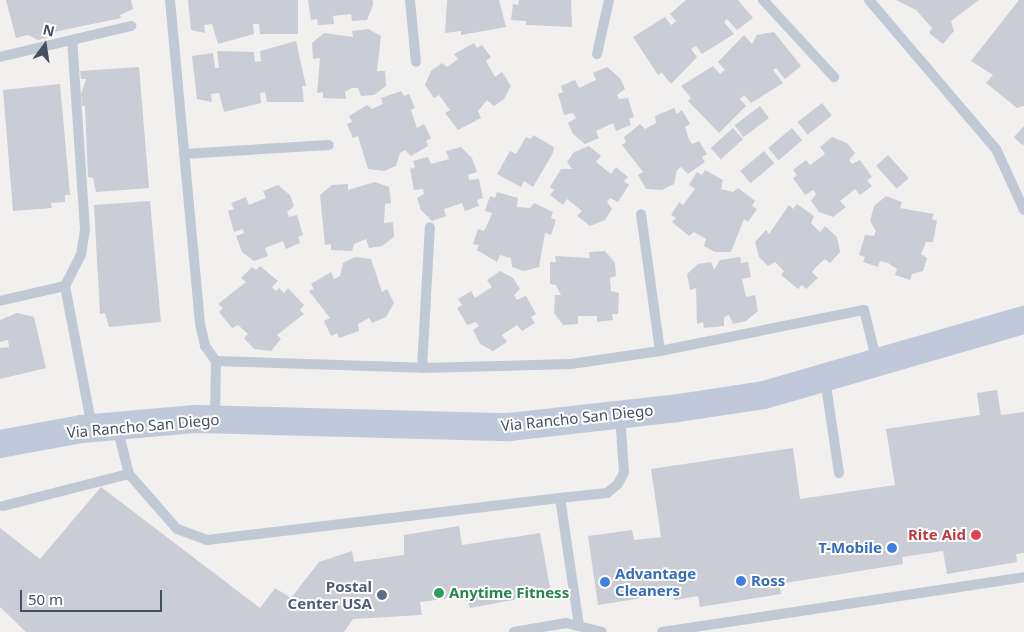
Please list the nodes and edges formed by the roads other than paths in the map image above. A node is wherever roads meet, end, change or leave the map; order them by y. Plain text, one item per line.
1 (170, 0) edge
2 (410, 0) edge
3 (609, 0) edge
4 (763, 0) edge
5 (868, 0) edge
6 (130, 26) dead end
7 (72, 40) junction
8 (597, 54) dead end
9 (0, 57) edge
10 (416, 62) dead end
11 (834, 77) dead end
12 (329, 145) dead end
13 (184, 154) junction
14 (1024, 210) edge
15 (641, 214) dead end
16 (430, 227) dead end
17 (65, 286) junction
18 (0, 301) edge
19 (1024, 320) edge
20 (660, 351) junction
21 (216, 361) junction
22 (877, 363) junction
23 (422, 368) junction
24 (825, 378) junction
25 (620, 414) junction
26 (215, 419) junction
27 (105, 427) junction
28 (0, 444) edge
29 (838, 473) dead end
30 (129, 474) junction
31 (560, 498) junction
32 (2, 506) dead end
33 (1024, 577) edge
34 (579, 626) junction
35 (567, 628) edge
36 (514, 632) edge
37 (602, 632) edge
38 (662, 632) edge

1 - 13 lane
2 - 10 lane
3 - 8 lane
4 - 11 lane
5 - 14 lane
6 - 7 lane
7 - 9 lane
7 - 17 lane
12 - 13 lane
13 - 21 lane
15 - 20 lane
16 - 23 lane
17 - 18 lane
17 - 27 lane
19 - 22 street, Via Rancho San Diego
20 - 22 lane
20 - 23 lane
21 - 23 lane
21 - 26 lane
22 - 24 street, Via Rancho San Diego
24 - 25 street, Via Rancho San Diego
24 - 29 lane
25 - 26 street, Via Rancho San Diego
25 - 31 lane
26 - 27 street, Via Rancho San Diego
27 - 28 street, Via Rancho San Diego
27 - 30 lane
30 - 31 lane
30 - 32 lane
31 - 34 lane
33 - 38 lane
34 - 35 lane
34 - 37 lane
35 - 36 lane

